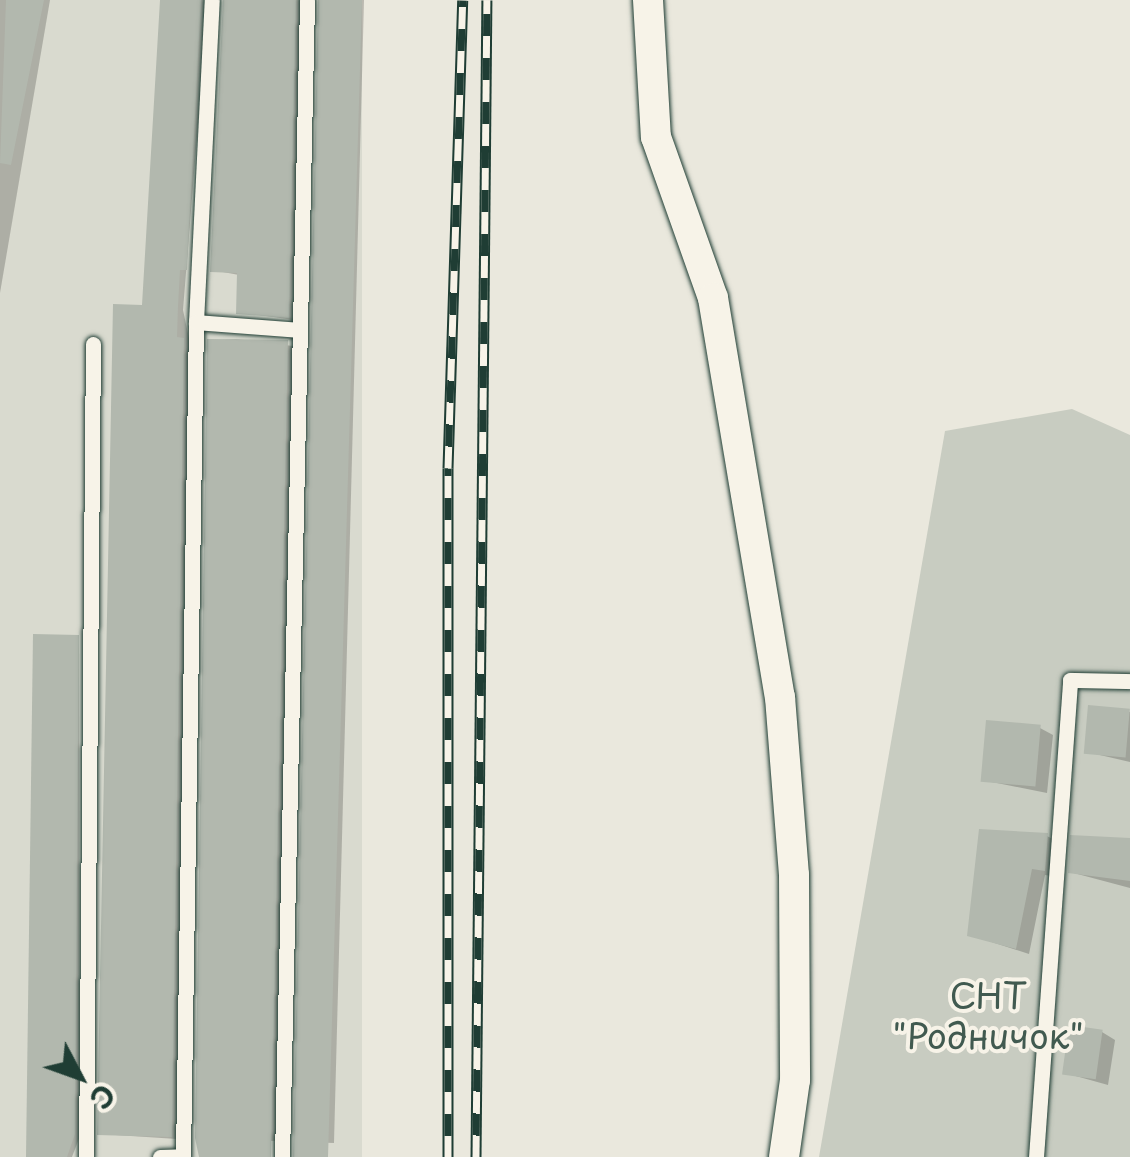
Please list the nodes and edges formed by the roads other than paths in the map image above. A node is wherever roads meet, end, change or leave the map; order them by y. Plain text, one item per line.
1 (212, 0) edge
2 (307, 0) edge
3 (648, 0) edge
4 (196, 322) junction
5 (300, 330) junction
6 (92, 344) dead end
7 (1130, 681) edge
8 (183, 1156) edge
9 (86, 1157) edge
10 (160, 1157) edge
11 (282, 1157) edge
12 (784, 1157) edge
13 (1036, 1157) edge

1 - 4 lane
2 - 5 lane
3 - 12 street
4 - 5 lane
4 - 8 lane
5 - 11 lane
6 - 9 lane
7 - 13 lane
8 - 10 lane

